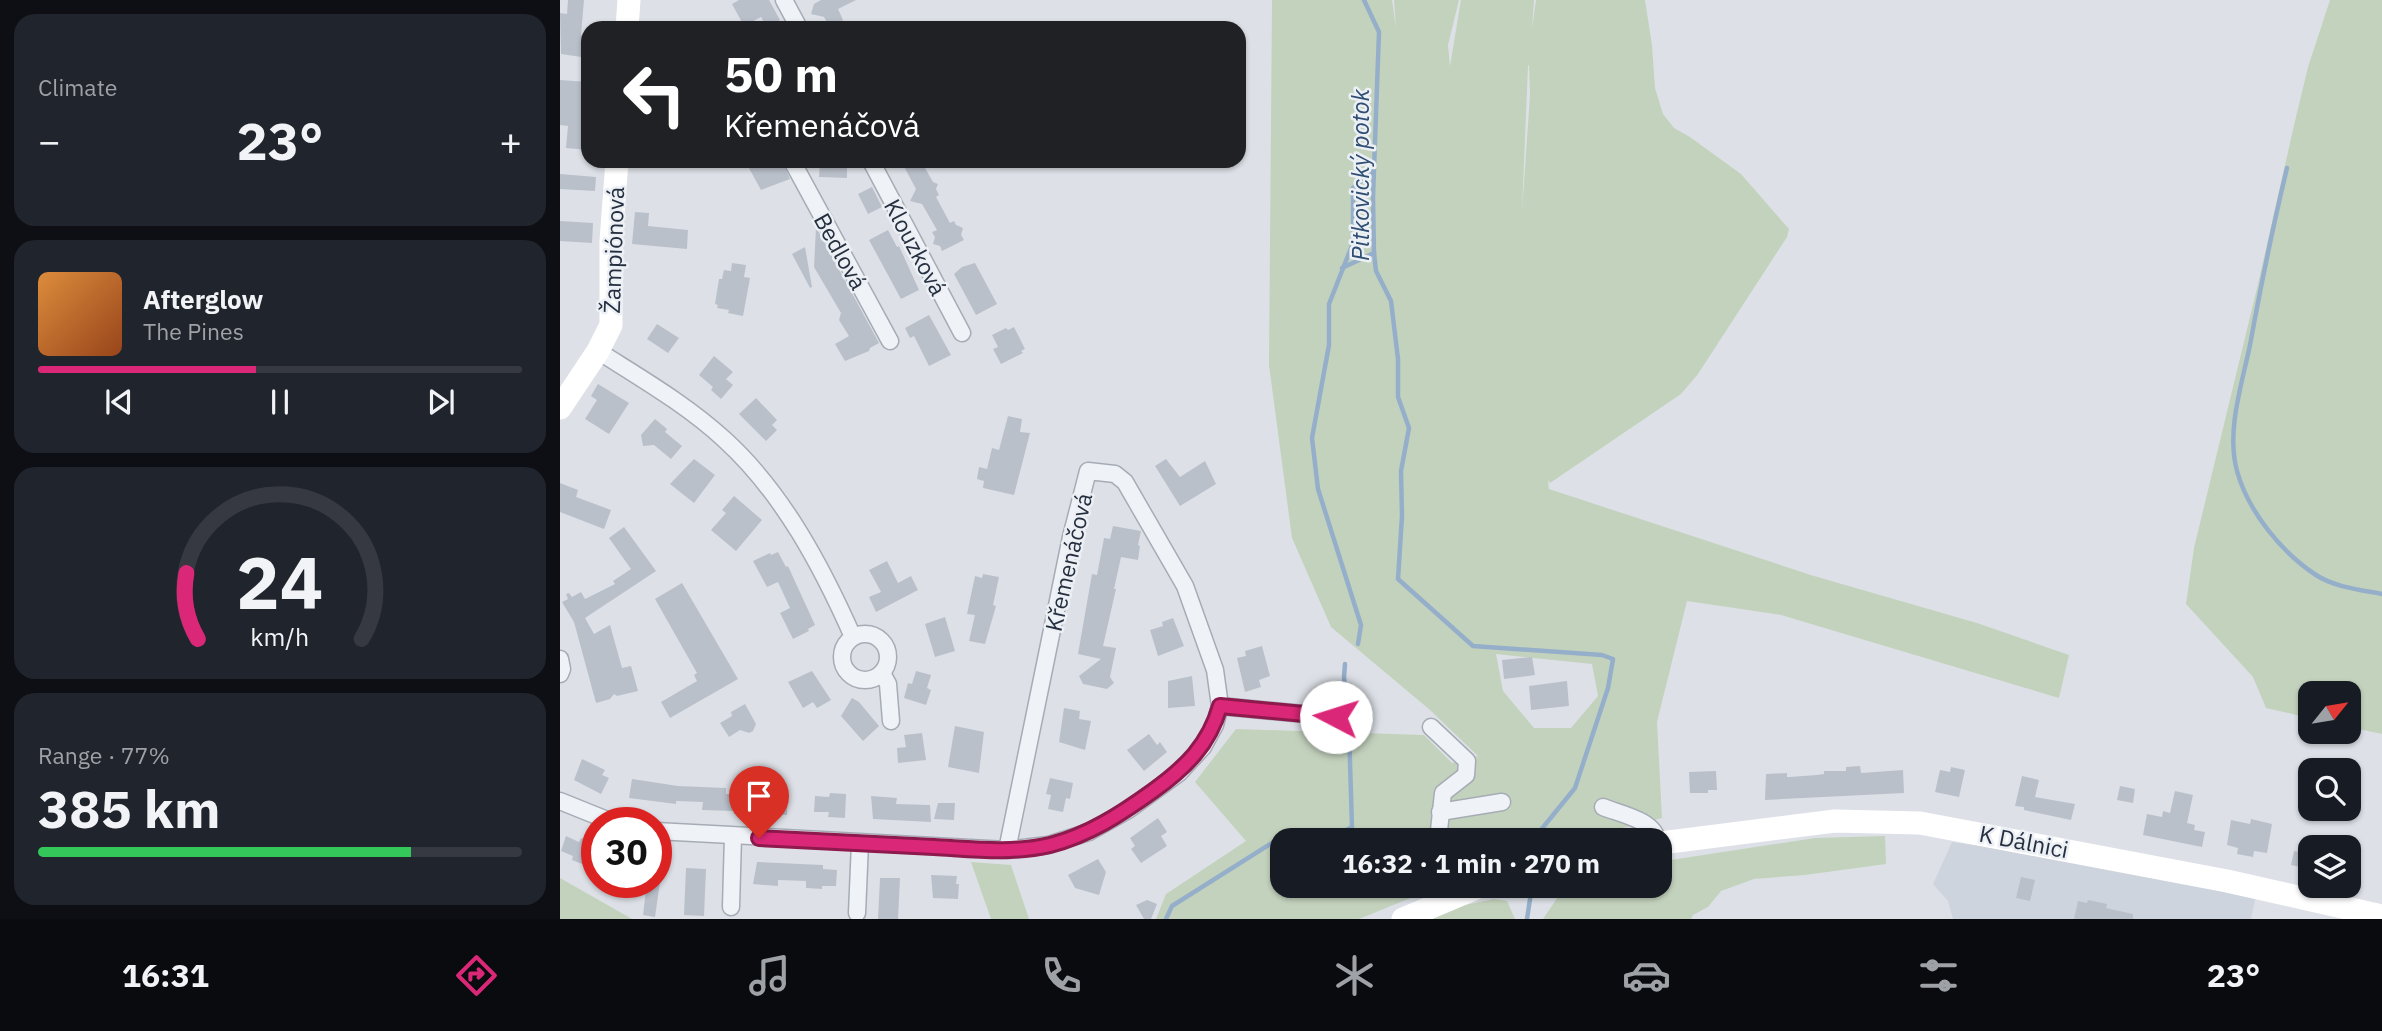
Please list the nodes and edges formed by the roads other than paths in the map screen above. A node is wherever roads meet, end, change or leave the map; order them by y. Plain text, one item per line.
1 (629, 0) edge
2 (784, 0) edge
3 (628, 21) edge
4 (795, 21) edge
5 (616, 168) edge
6 (796, 168) edge
7 (875, 168) edge
8 (962, 333) dead end
9 (890, 341) dead end
10 (598, 351) junction
11 (560, 408) edge
12 (853, 637) junction
13 (560, 659) edge
14 (882, 673) junction
15 (560, 674) edge
16 (1220, 706) junction
17 (1336, 717) dead end
18 (891, 721) dead end
19 (1431, 727) dead end
20 (560, 801) edge
21 (1502, 802) dead end
22 (1603, 807) dead end
23 (581, 809) edge
24 (1440, 812) junction
25 (1439, 828) edge
26 (1651, 828) edge
27 (672, 832) edge
28 (733, 836) junction
29 (1672, 840) edge
30 (859, 843) junction
31 (1007, 850) junction
32 (1435, 898) edge
33 (731, 907) dead end
34 (857, 913) dead end
35 (2382, 916) edge
36 (1403, 919) edge

1 - 3 street
2 - 4 street
5 - 10 street, Žampiónová
6 - 9 street, Bedlová
7 - 8 street, Klouzková
10 - 11 street, Žampiónová
10 - 12 street
12 - 14 street
12 - 14 street
13 - 15 street
14 - 18 street
16 - 17 street
16 - 31 street, Křemenáčová
16 - 31 street, Křemenáčová
19 - 24 street
20 - 23 street
21 - 24 street
22 - 26 street
24 - 25 street
27 - 28 street, Křemenáčová
28 - 30 street, Křemenáčová
28 - 33 street
29 - 35 street, K Dálnici
30 - 31 street, Křemenáčová
30 - 34 street
32 - 36 street

